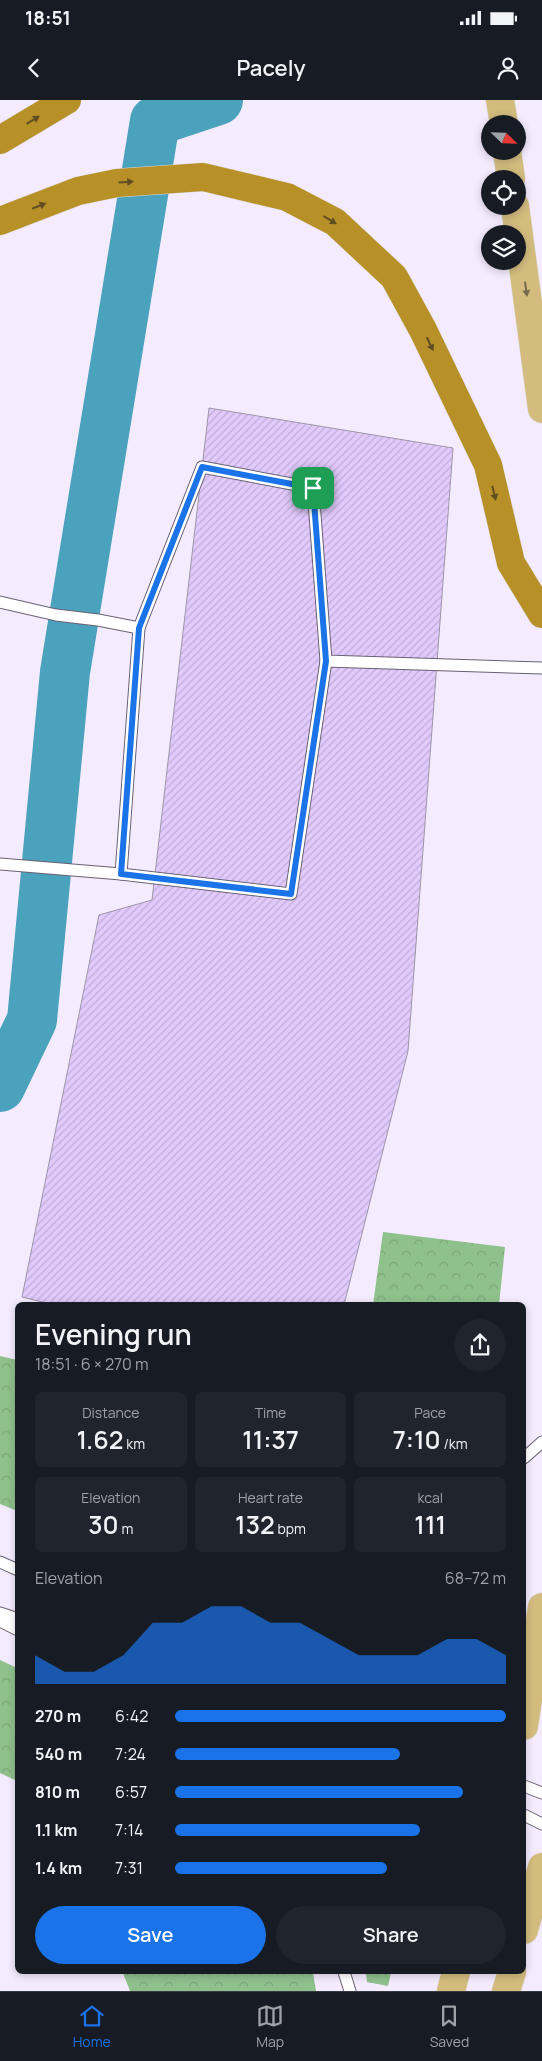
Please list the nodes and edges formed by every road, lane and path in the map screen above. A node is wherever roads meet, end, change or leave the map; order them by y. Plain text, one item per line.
1 (66, 100) edge
2 (500, 100) edge
3 (502, 115) edge
4 (0, 140) edge
5 (516, 215) edge
6 (0, 221) edge
7 (542, 409) edge
8 (0, 602) edge
9 (542, 614) edge
10 (139, 628) junction
11 (326, 661) junction
12 (542, 668) edge
13 (0, 864) edge
14 (121, 874) junction
15 (542, 1442) edge
16 (526, 1456) edge
17 (0, 1558) edge
18 (15, 1561) edge
19 (0, 1562) edge
20 (15, 1569) edge
21 (542, 1607) edge
22 (0, 1613) edge
23 (15, 1618) edge
24 (0, 1621) edge
25 (15, 1628) edge
26 (526, 1713) edge
27 (526, 1787) edge
28 (542, 1793) edge
29 (526, 1816) edge
30 (542, 1824) edge
31 (542, 1867) edge
32 (526, 1923) edge
33 (345, 1974) edge
34 (455, 1974) edge
35 (511, 1974) edge
36 (350, 1991) edge
37 (451, 1991) edge
38 (506, 1991) edge

4 -> 1 highway
2 - 3 main road
5 -> 7 main road
6 -> 9 highway
8 - 10 lane
10 - 11 lane
10 - 14 lane
11 - 12 lane
11 - 14 lane
13 - 14 lane
15 - 16 lane
17 - 18 lane
19 - 20 lane
21 - 26 main road
22 - 23 lane
24 - 25 lane
27 - 28 lane
29 - 30 lane
31 - 32 main road
33 - 36 lane
34 - 37 main road
35 - 38 main road

